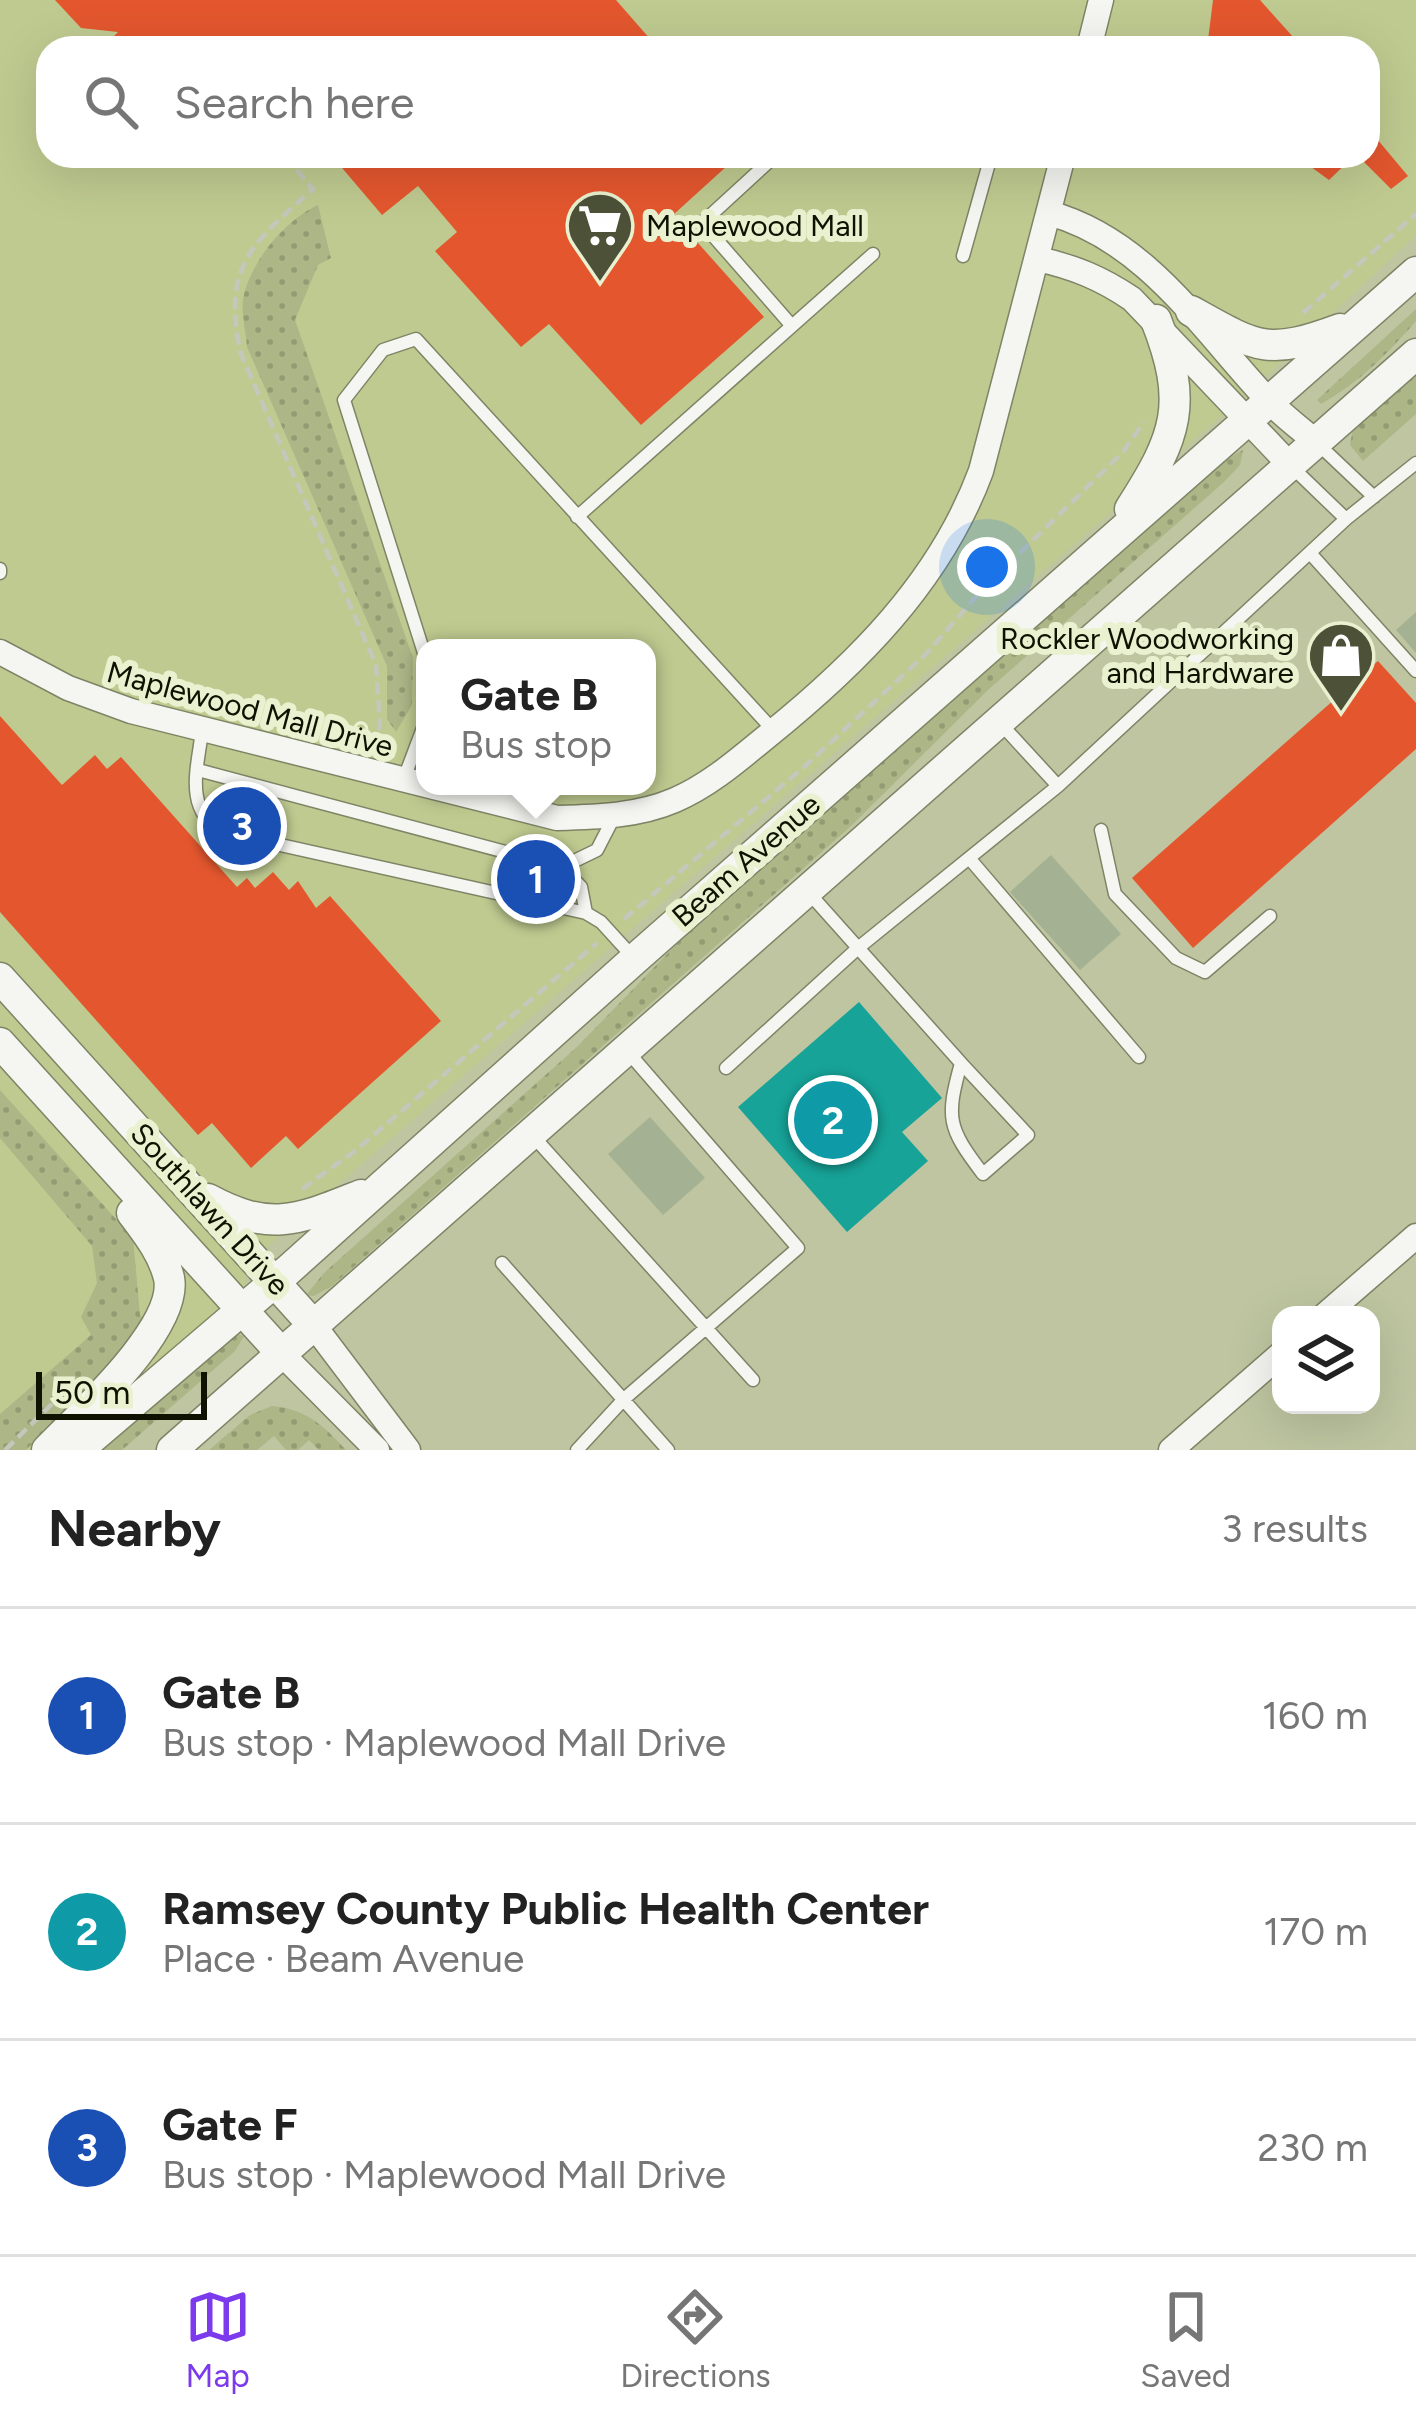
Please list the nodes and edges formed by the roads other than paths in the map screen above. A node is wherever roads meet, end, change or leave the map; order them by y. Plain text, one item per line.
1 (1100, 0) edge
2 (1092, 36) edge
3 (762, 168) edge
4 (988, 168) edge
5 (1060, 168) edge
6 (1049, 213) junction
7 (873, 254) dead end
8 (962, 256) dead end
9 (1038, 259) junction
10 (1416, 272) edge
11 (1191, 311) junction
12 (1156, 320) junction
13 (1357, 323) junction
14 (792, 326) junction
15 (1416, 354) edge
16 (1258, 411) junction
17 (1317, 443) junction
18 (1416, 463) edge
19 (1291, 466) junction
20 (1374, 497) junction
21 (577, 517) junction
22 (1346, 519) junction
23 (1112, 537) junction
24 (1310, 553) junction
25 (420, 639) edge
26 (0, 652) edge
27 (1416, 670) edge
28 (1000, 723) junction
29 (202, 730) junction
30 (774, 731) junction
31 (416, 748) edge
32 (198, 770) junction
33 (404, 781) junction
34 (416, 784) edge
35 (1058, 786) junction
36 (462, 795) edge
37 (615, 816) junction
38 (1101, 830) dead end
39 (969, 858) junction
40 (562, 867) junction
41 (808, 892) junction
42 (586, 914) junction
43 (1270, 916) dead end
44 (858, 948) junction
45 (634, 959) junction
46 (0, 978) edge
47 (0, 1043) edge
48 (627, 1052) junction
49 (1139, 1058) dead end
50 (962, 1063) junction
51 (726, 1068) dead end
52 (64, 1114) junction
53 (532, 1136) junction
54 (377, 1188) junction
55 (194, 1192) junction
56 (1416, 1236) edge
57 (502, 1262) dead end
58 (276, 1281) junction
59 (1335, 1306) edge
60 (243, 1310) junction
61 (315, 1327) junction
62 (707, 1327) junction
63 (283, 1355) junction
64 (1272, 1362) edge
65 (753, 1380) dead end
66 (624, 1400) junction
67 (47, 1450) edge
68 (78, 1450) edge
69 (172, 1450) edge
70 (377, 1450) edge
71 (408, 1450) edge
72 (577, 1450) edge
73 (668, 1450) edge
74 (1171, 1450) edge

1 - 2 street
3 - 14 lane
4 - 8 lane
5 - 6 street, Maplewood Mall Drive
6 - 9 street, Maplewood Mall Drive
6 - 11 street
7 - 14 lane
9 - 12 street
9 - 30 street, Maplewood Mall Drive
10 - 13 street, Beam Avenue
11 - 13 street
11 - 16 street
12 - 16 street
12 - 23 street
13 - 16 street, Beam Avenue
14 - 21 lane
15 - 17 street
16 - 17 street
16 - 19 street
16 - 23 street, Beam Avenue
17 - 19 street
17 - 20 lane
18 - 20 lane
19 - 22 lane
19 - 28 street
20 - 22 lane
21 - 25 lane
21 - 30 lane
22 - 24 lane
23 - 45 street, Beam Avenue
24 - 27 lane
24 - 35 lane
26 - 29 street, Maplewood Mall Drive
28 - 35 lane
28 - 41 street
29 - 32 lane
29 - 33 street, Maplewood Mall Drive
30 - 37 street, Maplewood Mall Drive
31 - 33 lane
32 - 40 lane
32 - 42 lane
33 - 34 street, Maplewood Mall Drive
35 - 39 lane
36 - 37 street, Maplewood Mall Drive
37 - 40 lane
38 - 43 lane
39 - 44 lane
39 - 49 lane
40 - 42 lane
41 - 44 lane
41 - 48 street
42 - 45 lane
44 - 50 lane
44 - 51 lane
45 - 54 street, Beam Avenue
46 - 55 street, Southlawn Drive
47 - 52 street, Southlawn Drive
48 - 53 street
48 - 62 lane
50 - 50 lane
52 - 60 street, Southlawn Drive
52 - 67 street
53 - 61 street
53 - 62 lane
54 - 55 street
54 - 58 street, Beam Avenue
55 - 58 street, Southlawn Drive
56 - 59 street
57 - 66 lane
58 - 60 street, Beam Avenue
58 - 61 street, Southlawn Drive
60 - 63 street, Southlawn Drive
60 - 68 street, Beam Avenue
61 - 63 street
61 - 71 street, Southlawn Drive
62 - 65 lane
62 - 66 lane
63 - 69 street
63 - 70 street, Southlawn Drive
64 - 74 street
66 - 72 lane
66 - 73 lane

